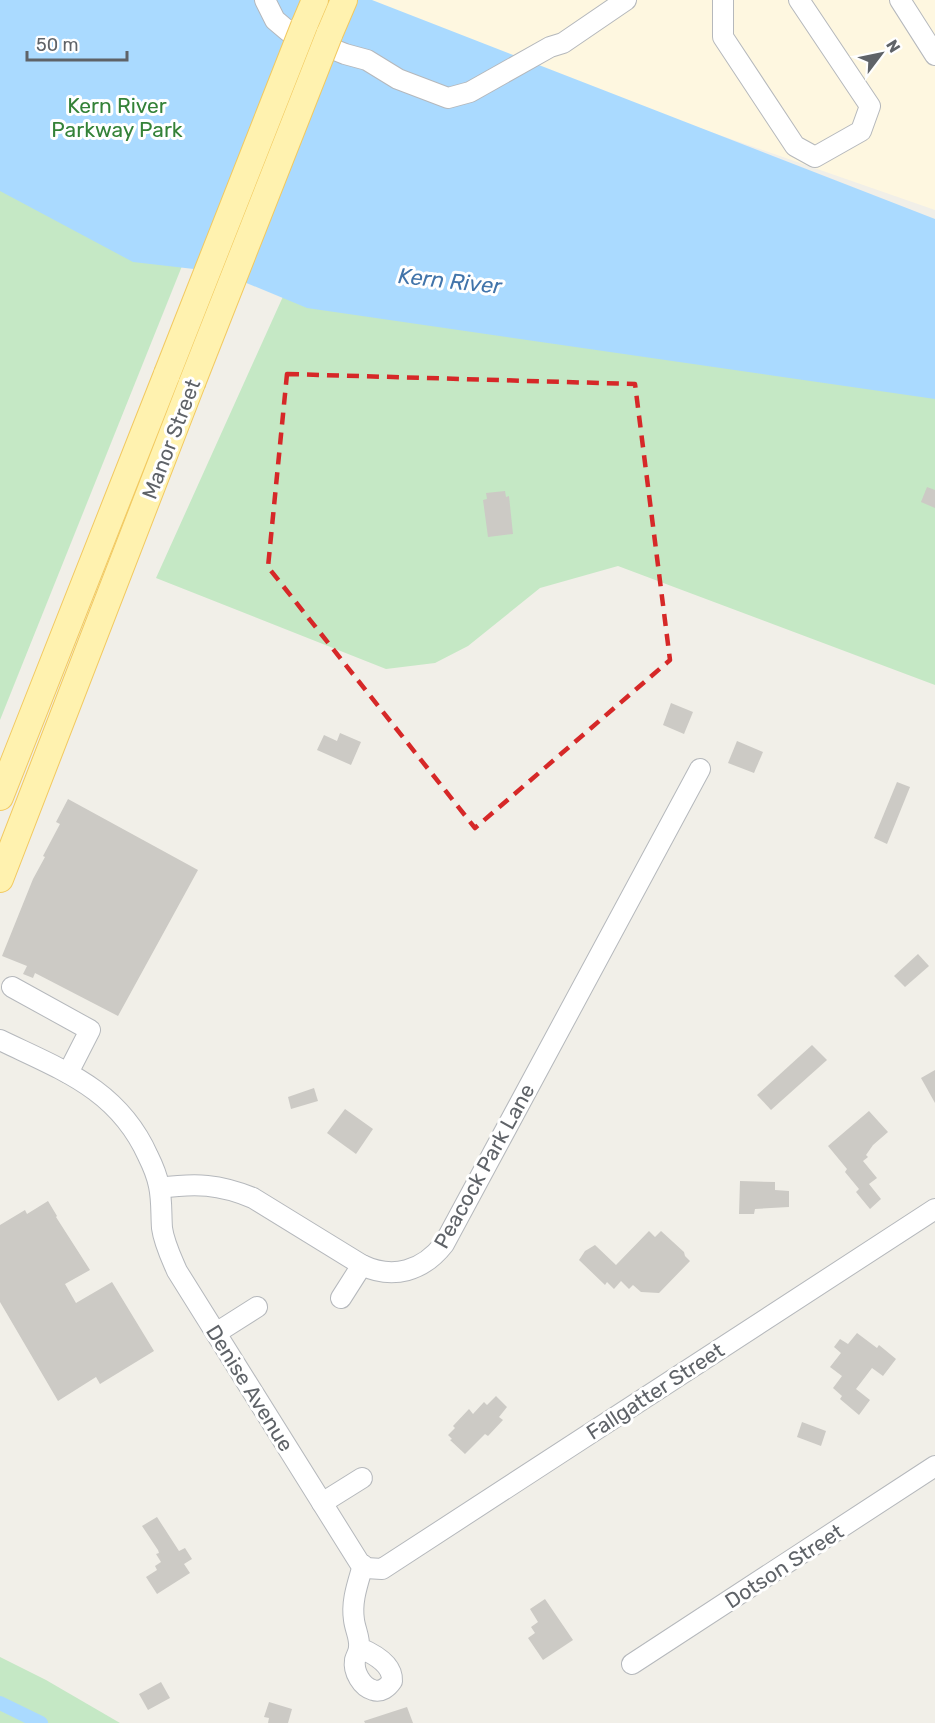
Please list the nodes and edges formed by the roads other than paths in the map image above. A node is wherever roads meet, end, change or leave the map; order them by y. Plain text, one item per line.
1 (265, 0) edge
2 (315, 0) edge
3 (344, 0) edge
4 (626, 0) edge
5 (723, 0) edge
6 (800, 0) edge
7 (900, 0) edge
8 (935, 55) edge
9 (700, 769) dead end
10 (0, 796) edge
11 (0, 879) edge
12 (12, 987) dead end
13 (0, 1040) edge
14 (68, 1073) junction
15 (160, 1188) junction
16 (935, 1209) edge
17 (362, 1265) junction
18 (341, 1298) dead end
19 (257, 1307) dead end
20 (216, 1333) junction
21 (935, 1466) edge
22 (362, 1478) dead end
23 (322, 1503) junction
24 (368, 1567) junction
25 (360, 1648) dead end
26 (632, 1664) dead end

1 - 4 street
2 - 10 main road, Manor Street, bridge
3 - 11 main road, Manor Street, bridge
5 - 6 street
7 - 8 street
9 - 17 street, Peacock Park Lane
12 - 14 street
13 - 14 street
14 - 15 street
15 - 17 street, Peacock Park Lane
15 - 20 street, Denise Avenue
16 - 24 street, Fallgatter Street
17 - 18 street
19 - 20 street
20 - 23 street, Denise Avenue
21 - 26 street, Dotson Street
22 - 23 street
23 - 24 street, Denise Avenue
24 - 25 street

